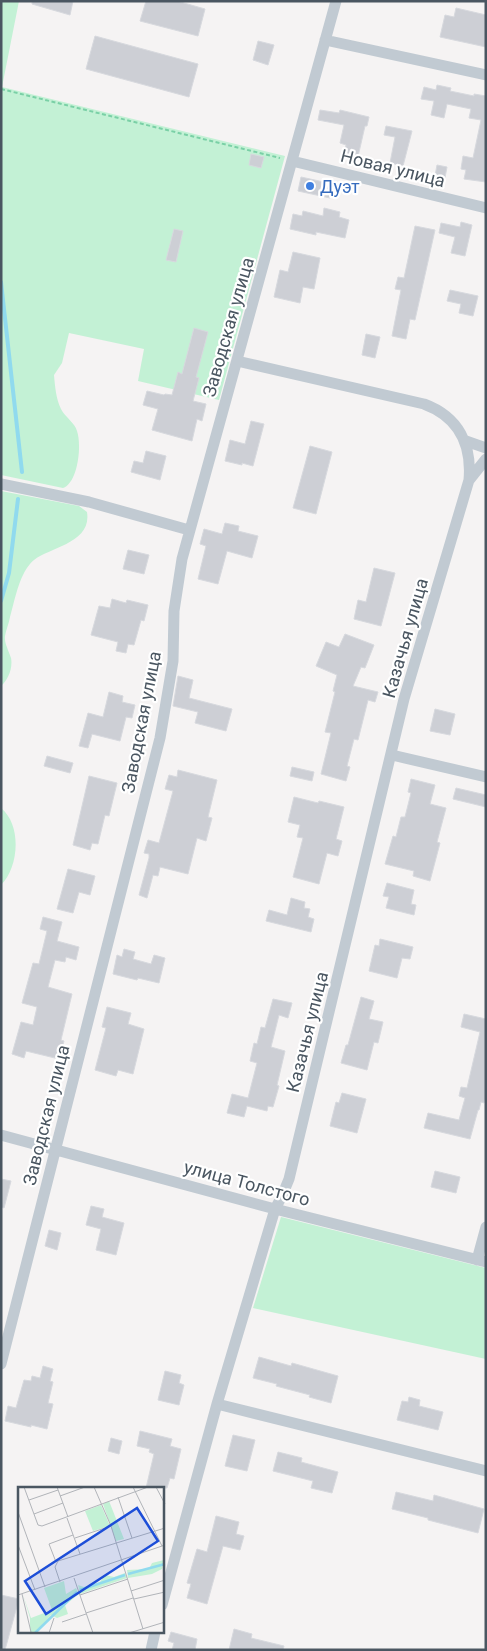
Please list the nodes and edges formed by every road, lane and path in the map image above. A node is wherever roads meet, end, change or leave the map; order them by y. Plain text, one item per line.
1 (336, 1) edge
2 (325, 40) junction
3 (486, 75) edge
4 (1, 90) edge
5 (292, 161) junction
6 (486, 208) edge
7 (237, 361) junction
8 (466, 441) junction
9 (486, 448) edge
10 (486, 459) edge
11 (469, 480) junction
12 (1, 484) edge
13 (189, 530) junction
14 (392, 755) junction
15 (486, 778) edge
16 (1, 1135) edge
17 (54, 1151) junction
18 (275, 1209) junction
19 (486, 1227) edge
20 (482, 1261) edge
21 (1, 1364) edge
22 (216, 1404) junction
23 (486, 1471) edge
24 (164, 1598) edge
25 (154, 1634) edge
26 (150, 1650) edge

1 - 2 street, Заводская улица
2 - 3 street
2 - 5 street, Заводская улица
4 - 5 path
5 - 6 street, Новая улица
5 - 7 street, Заводская улица
7 - 8 street
7 - 13 street, Заводская улица
8 - 9 street
8 - 11 street, Казачья улица
10 - 11 street
11 - 14 street, Казачья улица
12 - 13 street
13 - 17 street, Заводская улица
14 - 15 street
14 - 18 street, Казачья улица
16 - 17 street, улица Толстого
17 - 18 street, улица Толстого
17 - 21 street, Заводская улица
18 - 20 street, улица Толстого
18 - 22 street, Казачья улица
19 - 20 street
22 - 23 street
22 - 24 street, Казачья улица
25 - 26 street

